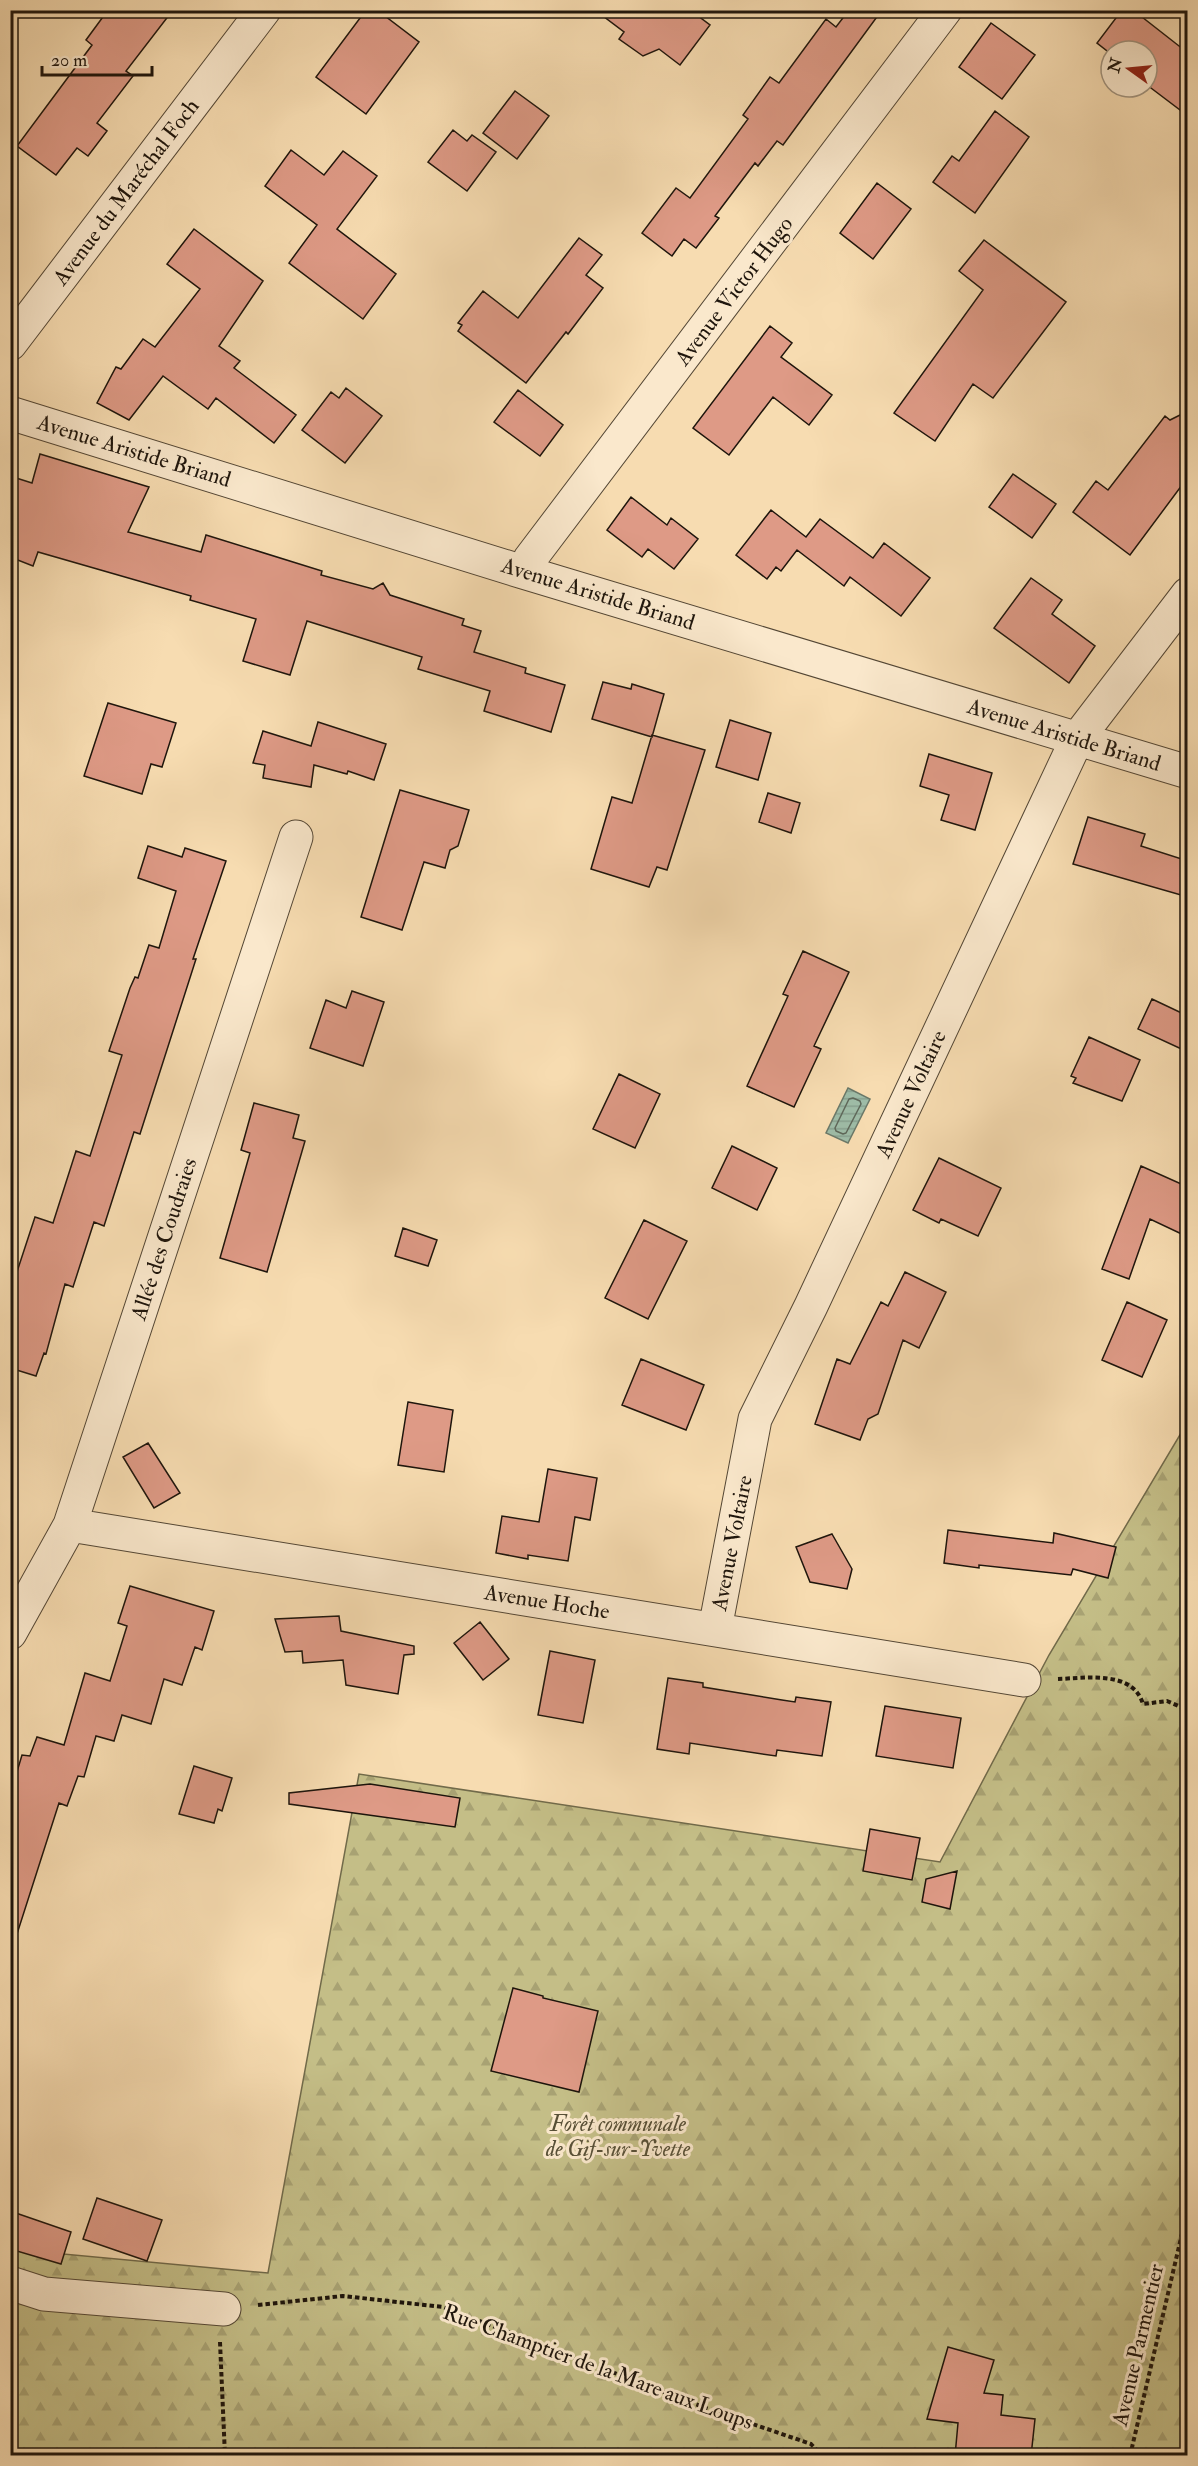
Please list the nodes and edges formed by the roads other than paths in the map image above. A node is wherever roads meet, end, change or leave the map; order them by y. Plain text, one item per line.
1 (264, 10) edge
2 (945, 10) edge
3 (10, 344) edge
4 (10, 413) edge
5 (524, 572) junction
6 (1188, 594) edge
7 (1077, 739) junction
8 (1188, 772) edge
9 (296, 837) dead end
10 (70, 1525) junction
11 (715, 1629) junction
12 (10, 1633) edge
13 (1024, 1680) road end
14 (10, 2283) edge
15 (224, 2309) road end

1 - 3 street, Avenue du Maréchal Foch
2 - 5 street, Avenue Victor Hugo
4 - 5 street, Avenue Aristide Briand
5 - 7 street, Avenue Aristide Briand
6 - 7 street, Avenue Voltaire
7 - 8 street, Avenue Aristide Briand
7 - 11 street, Avenue Voltaire
9 - 10 street, Allée des Coudraies
10 - 11 street, Avenue Hoche
10 - 12 street, Allée des Coudraies
11 - 13 street, Avenue Hoche
14 - 15 street

